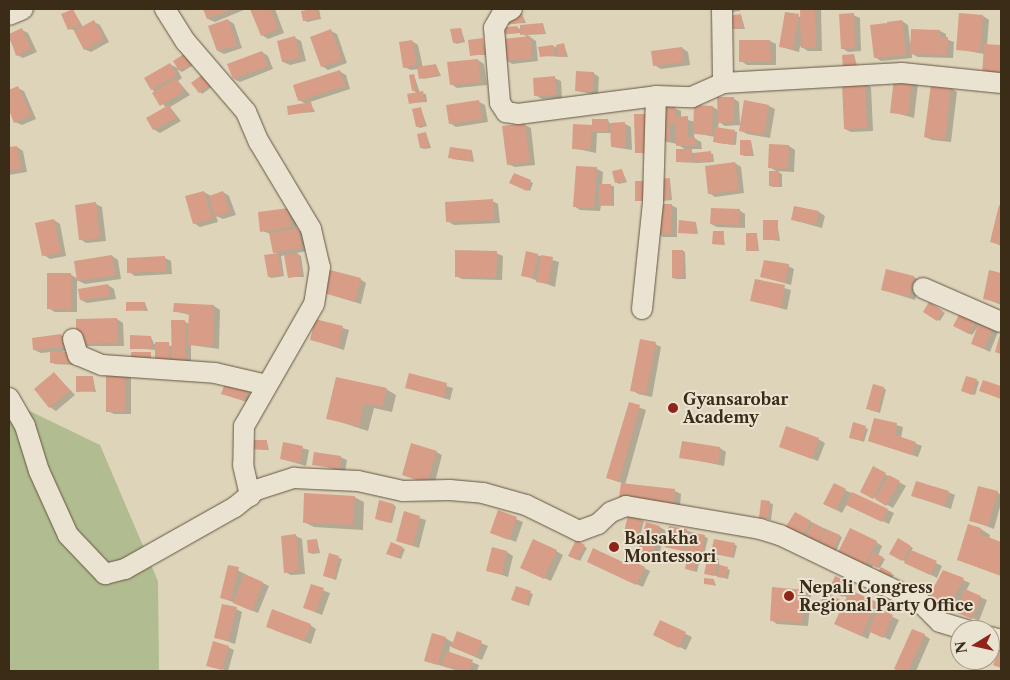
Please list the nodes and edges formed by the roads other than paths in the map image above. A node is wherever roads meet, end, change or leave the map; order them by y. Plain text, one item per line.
1 (23, 9) edge
2 (165, 9) edge
3 (512, 9) edge
4 (722, 9) edge
5 (9, 16) edge
6 (723, 83) junction
7 (1001, 83) edge
8 (656, 96) junction
9 (923, 288) dead end
10 (642, 309) dead end
11 (1001, 322) edge
12 (73, 339) dead end
13 (267, 385) junction
14 (9, 398) edge
15 (250, 496) junction
16 (950, 625) edge

1 - 5 street
2 - 13 street
3 - 8 street
4 - 6 street
6 - 7 street
6 - 8 street
8 - 10 street
9 - 11 street
12 - 13 street
13 - 15 street
14 - 15 street
15 - 16 street

